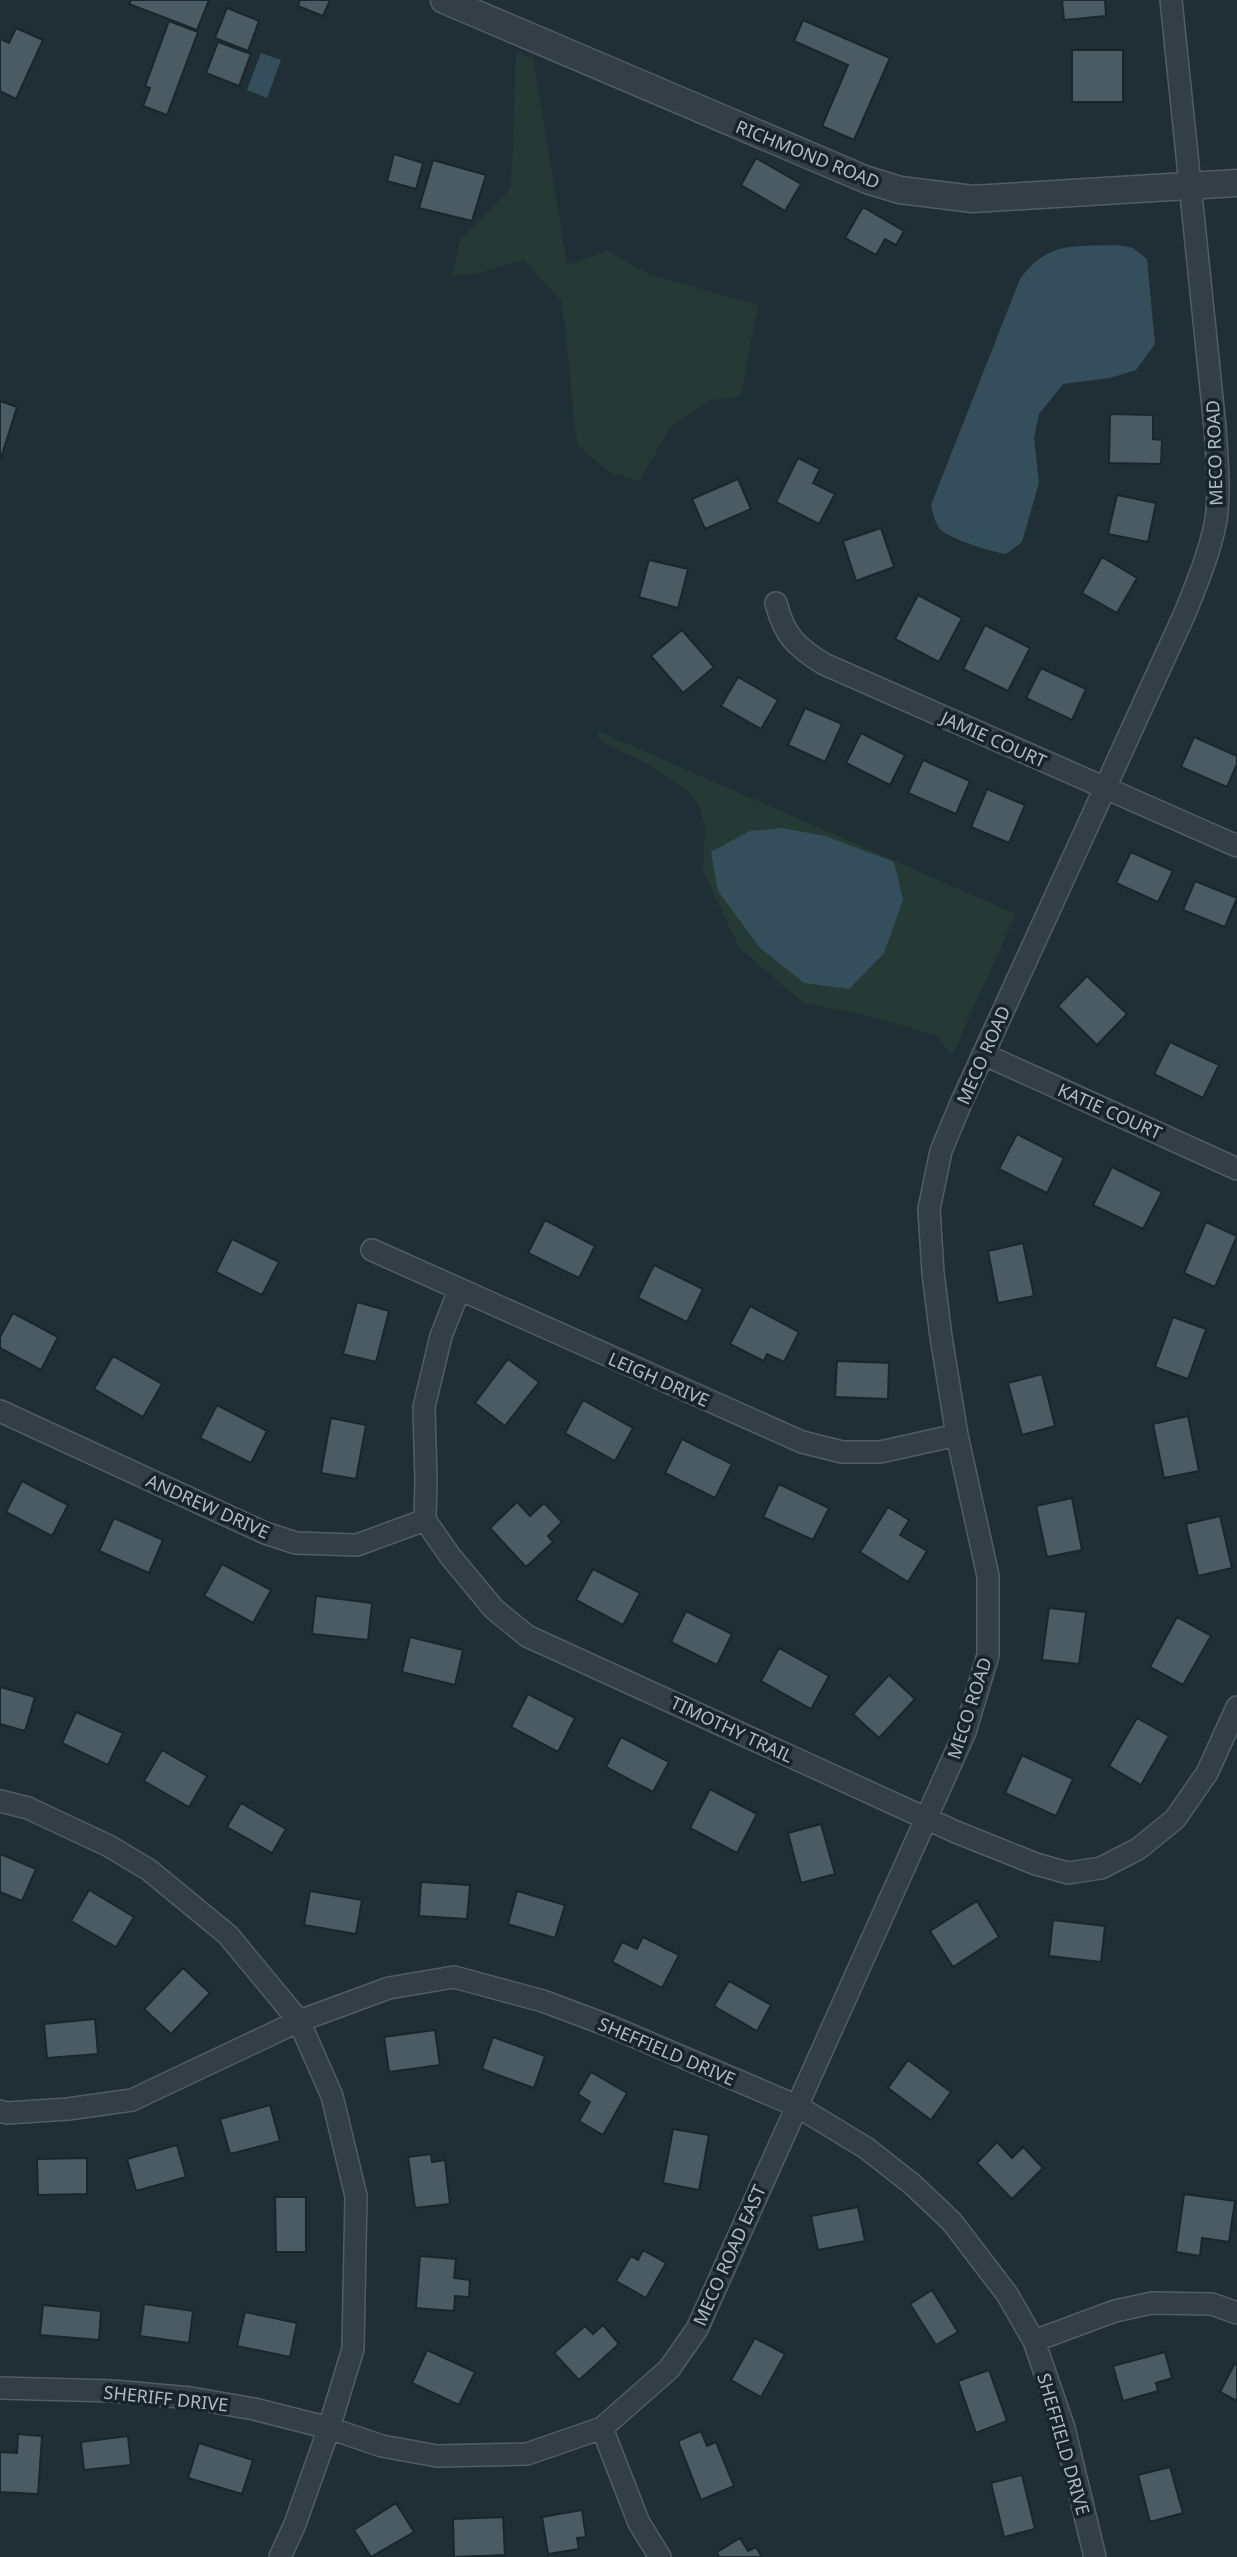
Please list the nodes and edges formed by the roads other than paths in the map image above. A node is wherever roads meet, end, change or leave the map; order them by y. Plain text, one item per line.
1 (444, 0) edge
2 (1171, 0) edge
3 (472, 6) edge
4 (1237, 183) edge
5 (1191, 187) junction
6 (776, 603) dead end
7 (1105, 788) junction
8 (1237, 846) edge
9 (983, 1054) junction
10 (1237, 1169) edge
11 (372, 1250) dead end
12 (459, 1290) junction
13 (0, 1411) edge
14 (957, 1435) junction
15 (425, 1520) junction
16 (1237, 1707) edge
17 (0, 1801) edge
18 (926, 1818) junction
19 (299, 2021) junction
20 (797, 2106) junction
21 (0, 2111) edge
22 (1237, 2313) edge
23 (1034, 2341) junction
24 (0, 2388) edge
25 (329, 2428) junction
26 (602, 2428) junction
27 (280, 2557) edge
28 (660, 2557) edge
29 (1095, 2557) edge

1 - 3 street, RICHMOND ROAD
2 - 5 street, MECO ROAD
3 - 5 street, RICHMOND ROAD
4 - 5 street, RICHMOND ROAD
5 - 7 street, MECO ROAD
6 - 7 street, JAMIE COURT
7 - 8 street, JAMIE COURT
7 - 9 street, MECO ROAD
9 - 10 street, KATIE COURT
9 - 14 street, MECO ROAD
11 - 12 street, LEIGH DRIVE
12 - 14 street, LEIGH DRIVE
12 - 15 street
13 - 15 street, ANDREW DRIVE
14 - 18 street, MECO ROAD
15 - 18 street, TIMOTHY TRAIL
16 - 18 street, TIMOTHY TRAIL
17 - 19 street
18 - 20 street, MECO ROAD
19 - 20 street, SHEFFIELD DRIVE
19 - 21 street, SHEFFIELD DRIVE
19 - 25 street
20 - 23 street, SHEFFIELD DRIVE
20 - 26 street, MECO ROAD EAST
22 - 23 street
23 - 29 street, SHEFFIELD DRIVE
24 - 25 street, SHERIFF DRIVE
25 - 26 street, MECO ROAD EAST
25 - 27 street
26 - 28 street

